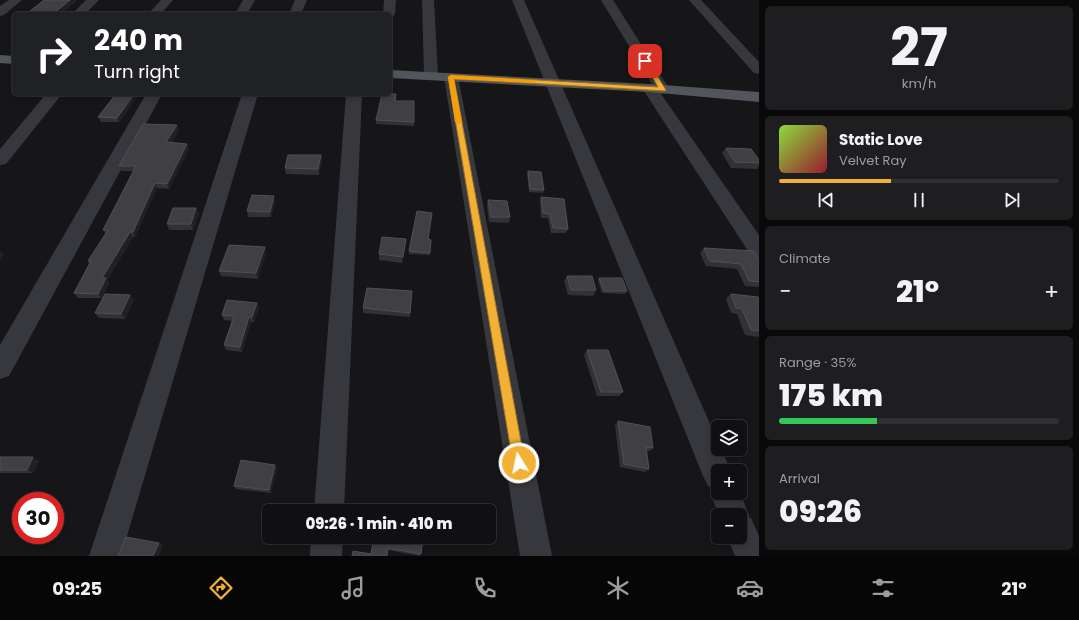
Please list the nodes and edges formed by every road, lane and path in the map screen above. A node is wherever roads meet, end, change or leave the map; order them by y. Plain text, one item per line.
1 (16, 0) edge
2 (93, 0) edge
3 (167, 0) edge
4 (249, 0) edge
5 (301, 0) edge
6 (390, 0) edge
7 (428, 0) edge
8 (518, 0) edge
9 (607, 0) edge
10 (695, 0) edge
11 (0, 12) edge
12 (80, 12) edge
13 (156, 12) edge
14 (242, 12) edge
15 (296, 12) edge
16 (388, 12) edge
17 (0, 59) edge
18 (12, 60) edge
19 (759, 70) edge
20 (392, 74) edge
21 (441, 76) junction
22 (553, 83) junction
23 (656, 89) junction
24 (52, 96) edge
25 (153, 96) edge
26 (249, 96) edge
27 (354, 96) edge
28 (759, 97) edge
29 (0, 160) edge
30 (759, 251) edge
31 (0, 368) edge
32 (713, 464) edge
33 (328, 504) edge
34 (327, 544) edge
35 (746, 544) edge
36 (105, 556) edge
37 (326, 556) edge
38 (536, 556) edge
39 (751, 556) edge

1 - 11 street
2 - 12 street
3 - 13 street
4 - 14 street
5 - 15 street
6 - 16 street
7 - 21 street
8 - 22 street
9 - 23 street
10 - 19 street
17 - 18 main road
20 - 21 main road
21 - 22 main road
21 - 38 street
22 - 23 main road
22 - 32 street
23 - 28 main road
23 - 30 street
24 - 29 street
25 - 31 street
26 - 36 street
27 - 33 street
34 - 37 street
35 - 39 street

